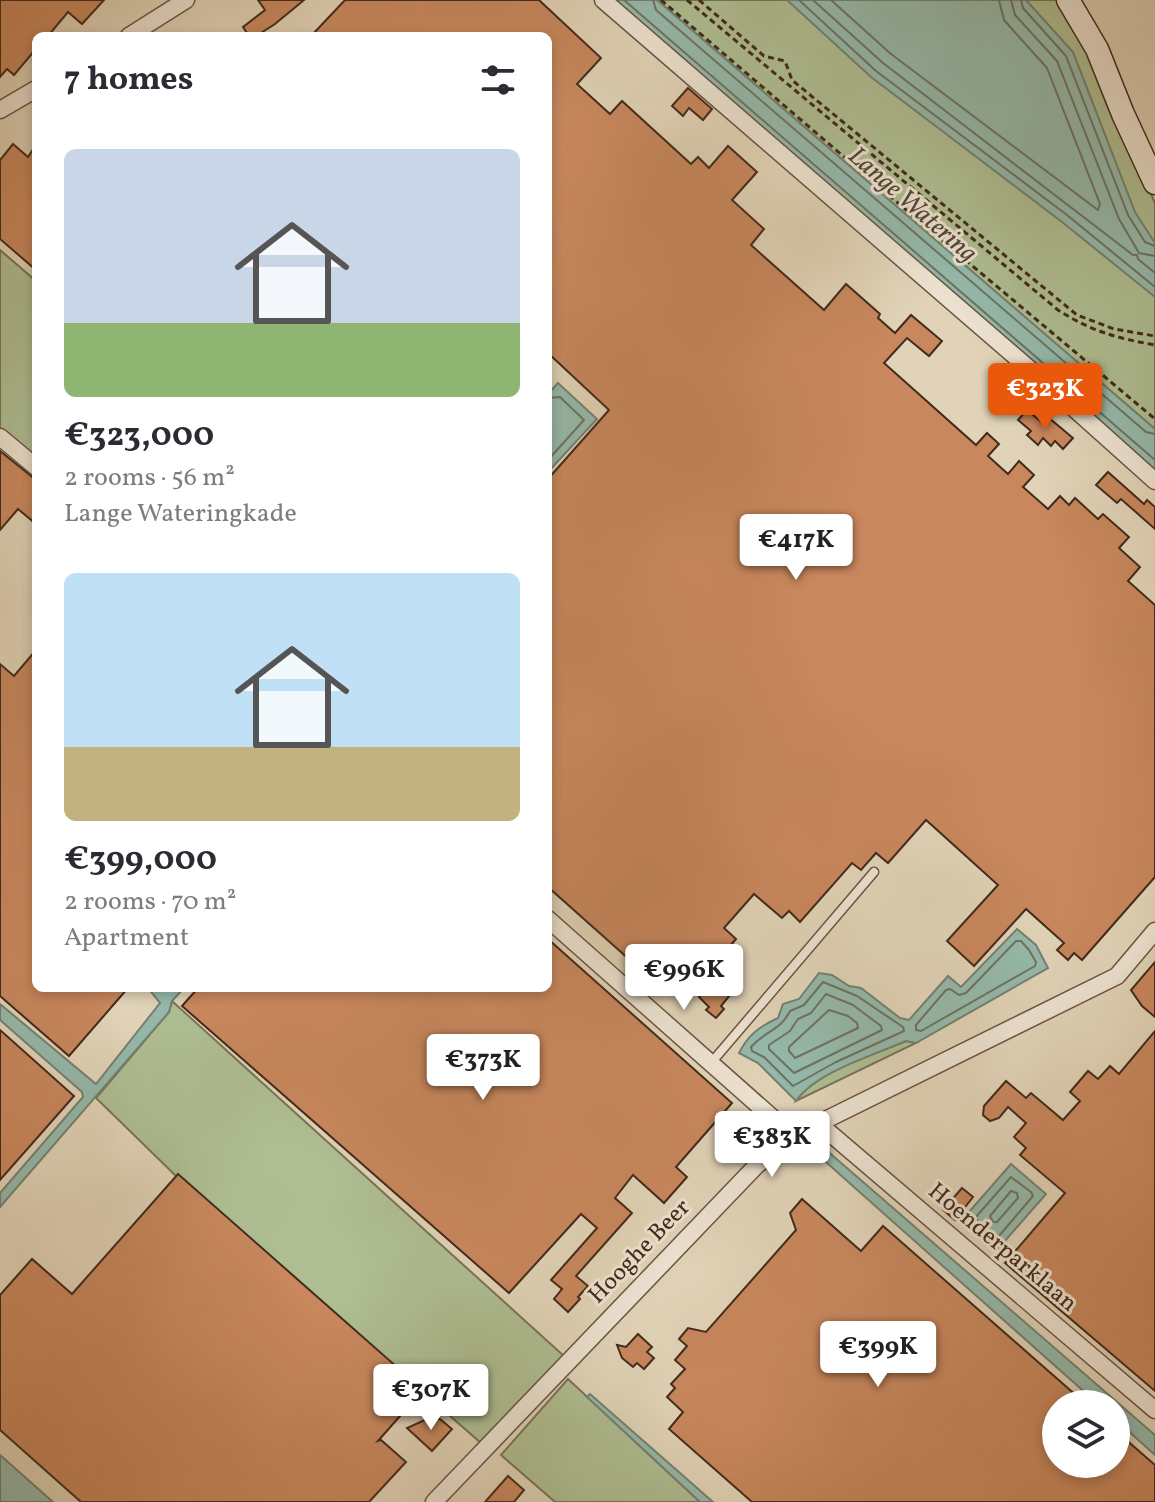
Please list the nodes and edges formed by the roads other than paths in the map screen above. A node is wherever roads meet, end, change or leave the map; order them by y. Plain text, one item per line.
1 (186, 0) edge
2 (603, 0) edge
3 (1068, 0) edge
4 (135, 32) edge
5 (32, 91) edge
6 (0, 110) edge
7 (1155, 183) edge
8 (0, 437) edge
9 (32, 464) edge
10 (1155, 481) edge
11 (874, 872) dead end
12 (552, 923) edge
13 (1155, 931) edge
14 (711, 1063) junction
15 (818, 1123) junction
16 (793, 1136) junction
17 (1155, 1410) edge
18 (434, 1502) edge

1 - 4 street
2 - 10 street
3 - 7 street
5 - 6 street
8 - 9 street
11 - 14 lane
12 - 14 street
13 - 15 street, Hooghe Beer
14 - 16 street
15 - 16 street, Hooghe Beer
15 - 17 street, Hoenderparklaan
16 - 18 street, Hooghe Beer

